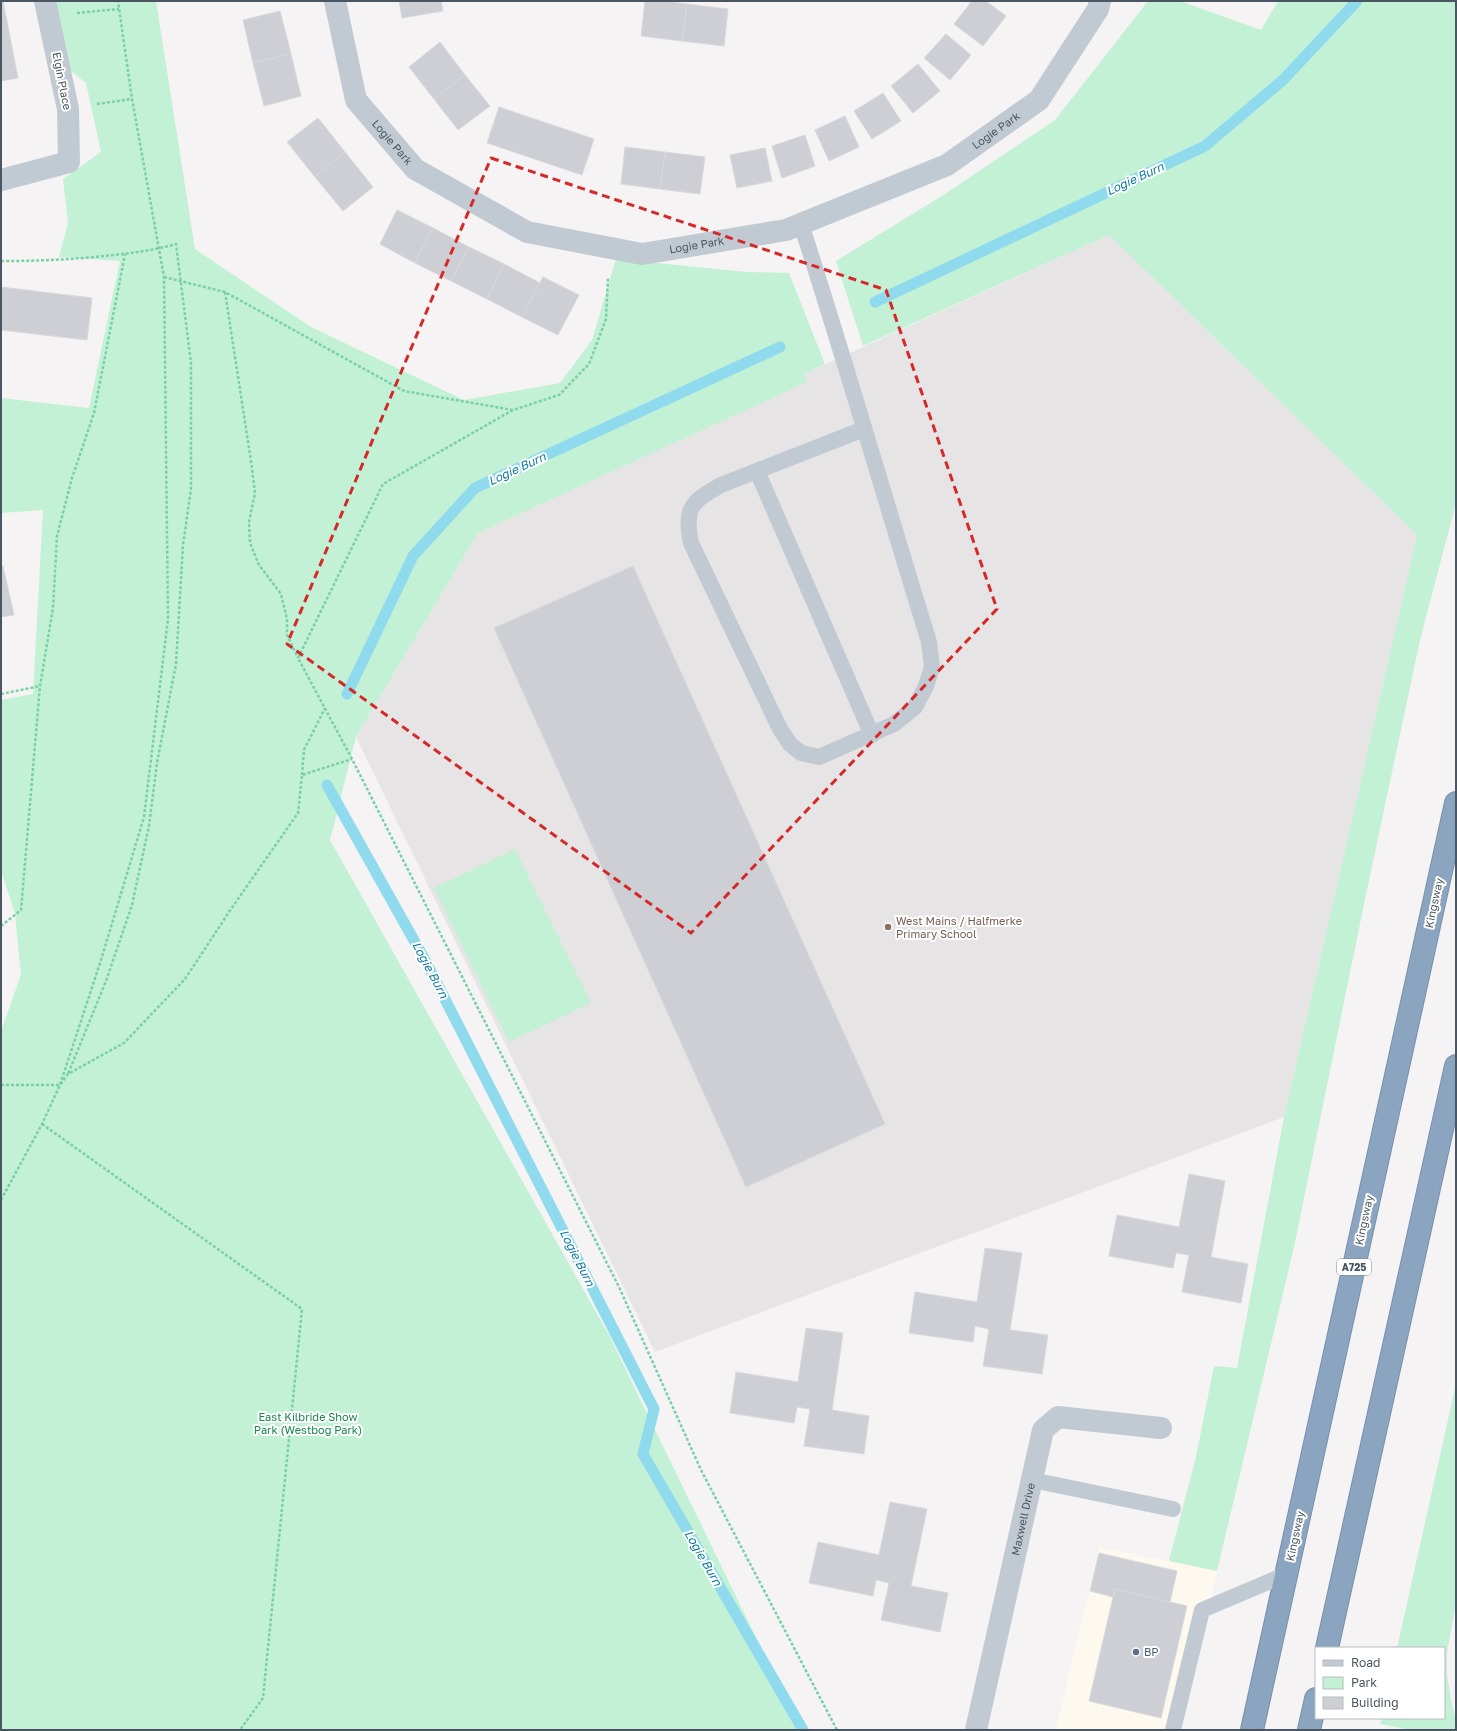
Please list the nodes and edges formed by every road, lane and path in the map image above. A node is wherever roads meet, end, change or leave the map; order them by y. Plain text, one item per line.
1 (118, 1) edge
2 (335, 1) edge
3 (1100, 1) edge
4 (47, 8) edge
5 (119, 9) junction
6 (132, 99) junction
7 (68, 109) junction
8 (1, 180) edge
9 (801, 224) junction
10 (159, 248) junction
11 (610, 248) junction
12 (125, 254) junction
13 (1, 261) edge
14 (164, 277) junction
15 (181, 281) junction
16 (225, 292) junction
17 (513, 410) junction
18 (864, 429) junction
19 (757, 471) junction
20 (298, 658) junction
21 (40, 686) junction
22 (1, 694) edge
23 (325, 708) junction
24 (872, 735) junction
25 (352, 759) junction
26 (302, 775) junction
27 (1456, 804) edge
28 (1, 926) edge
29 (1456, 1066) edge
30 (68, 1074) junction
31 (1, 1085) edge
32 (60, 1085) junction
33 (42, 1124) junction
34 (1, 1200) edge
35 (1162, 1428) dead end
36 (1032, 1480) junction
37 (1173, 1509) dead end
38 (1287, 1574) junction
39 (1327, 1647) edge
40 (1315, 1703) edge
41 (240, 1730) edge
42 (837, 1730) edge
43 (976, 1730) edge
44 (1173, 1730) edge
45 (1252, 1730) edge
46 (1309, 1730) edge

1 - 5 path
2 - 11 street, Logie Park
3 - 9 street, Logie Park
4 - 5 path
4 - 7 street, Elgin Place
5 - 6 path
6 - 7 path
6 - 10 path
7 - 8 street, Elgin Place
9 - 11 street, Logie Park
9 - 18 lane
10 - 12 path
10 - 14 path
10 - 15 path
11 - 17 path
12 - 13 path
12 - 21 path
14 - 15 path
14 - 32 path
15 - 16 path
15 - 30 path
16 - 17 path
16 - 20 path
17 - 20 path
18 - 19 lane
18 - 24 lane
19 - 24 lane
19 - 24 lane
20 - 23 path
21 - 22 path
21 - 28 path
23 - 25 path
23 - 26 path
25 - 26 path
25 - 42 path
26 - 30 path
27 - 38 highway, Kingsway / A725
29 - 39 highway
30 - 32 path
31 - 32 path
32 - 33 path
33 - 34 path
33 - 41 path
35 - 36 street, Maxwell Drive
36 - 37 lane
36 - 43 street, Maxwell Drive
38 - 44 lane
38 - 45 highway, Kingsway / A725
40 - 46 highway

